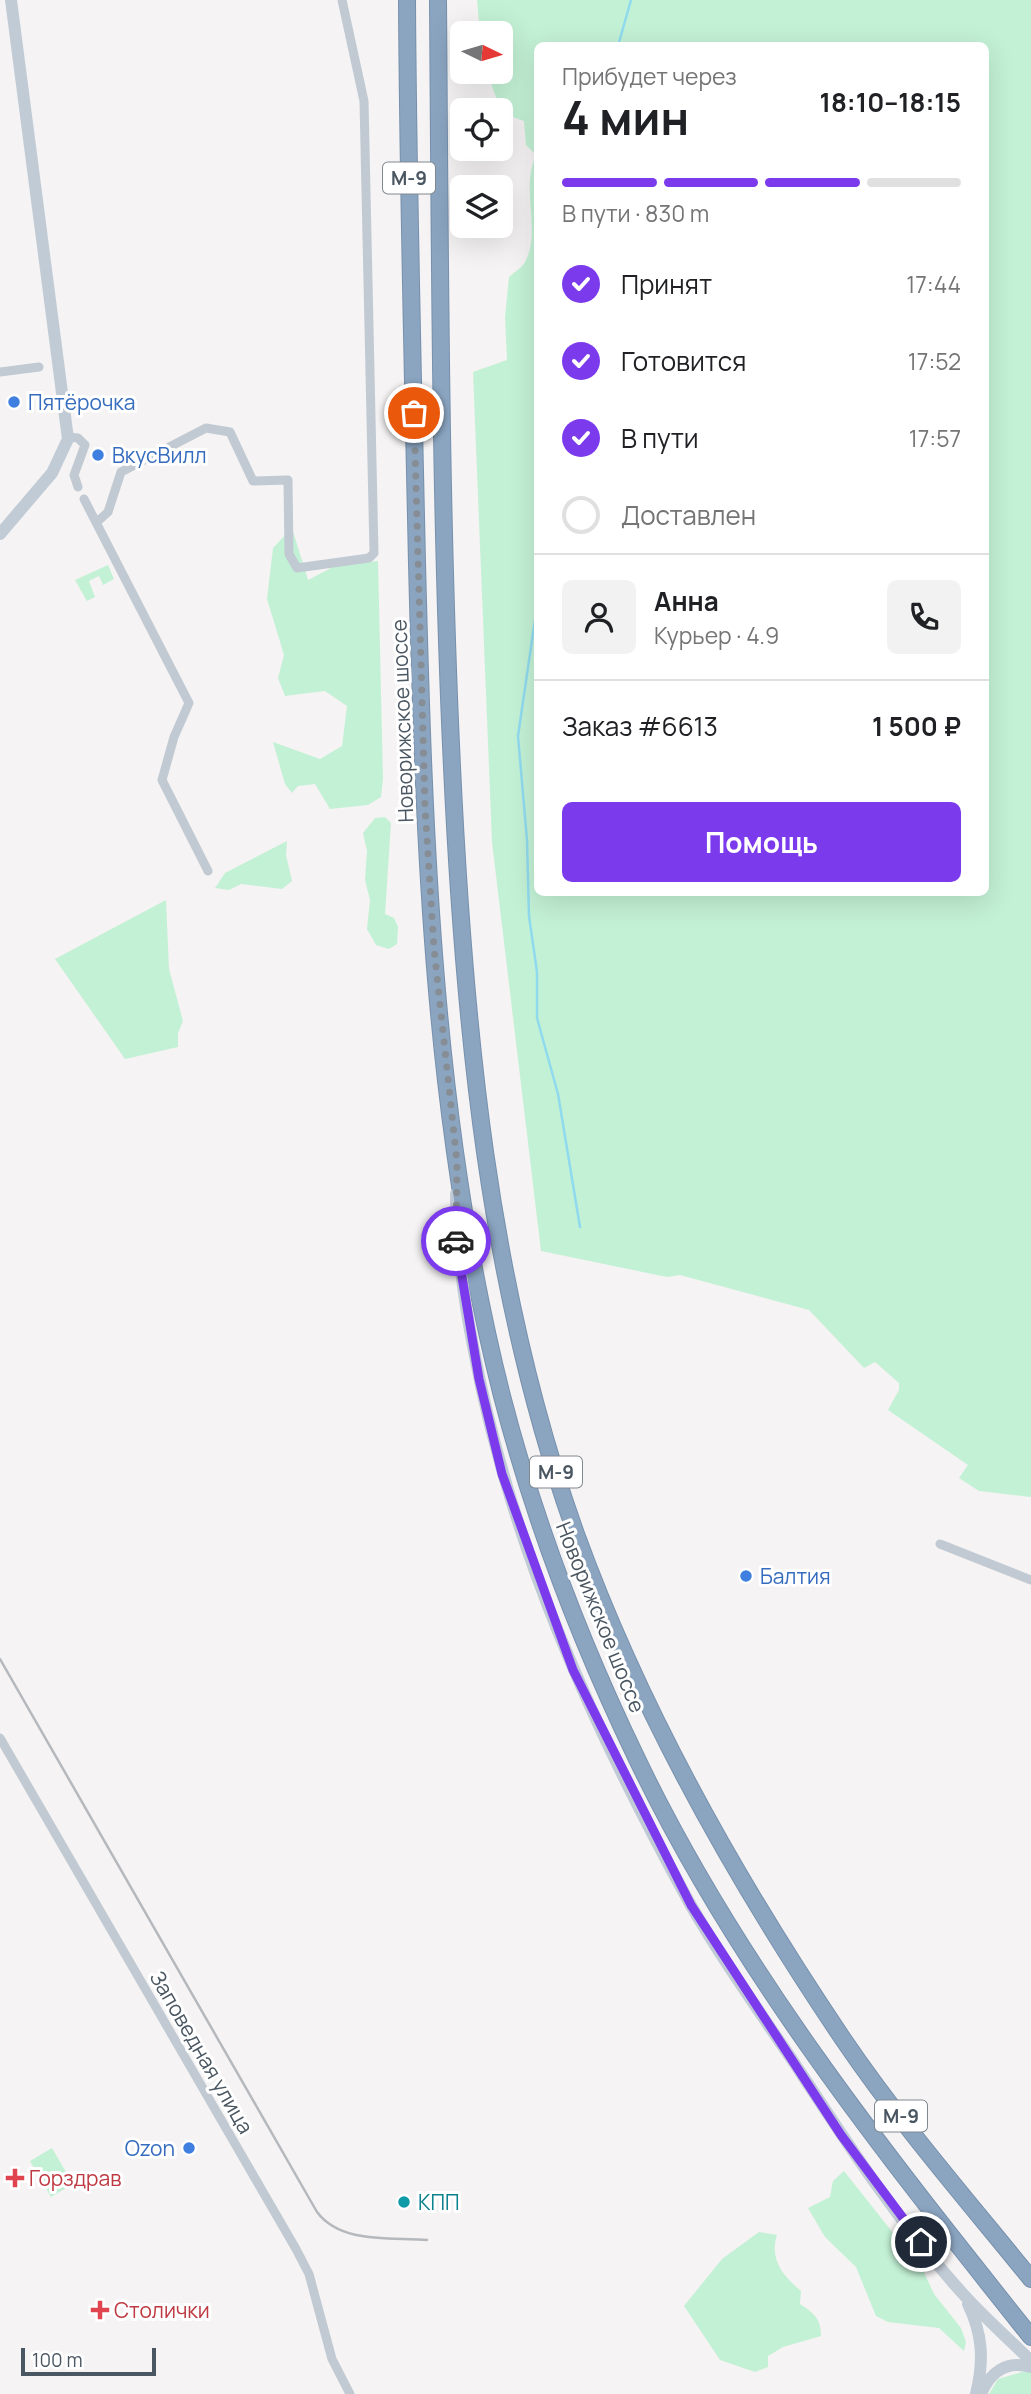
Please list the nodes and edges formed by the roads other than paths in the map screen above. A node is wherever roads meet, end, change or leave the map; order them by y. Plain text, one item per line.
1 (11, 0) edge
2 (342, 0) edge
3 (438, 0) edge
4 (406, 4) edge
5 (39, 367) dead end
6 (0, 372) edge
7 (68, 437) junction
8 (78, 487) dead end
9 (84, 499) dead end
10 (97, 522) junction
11 (0, 534) edge
12 (208, 871) dead end
13 (457, 1162) junction
14 (940, 1544) dead end
15 (1031, 1580) edge
16 (0, 1738) edge
17 (1002, 2244) junction
18 (1031, 2267) edge
19 (1031, 2279) edge
20 (964, 2294) junction
21 (1031, 2337) edge
22 (1031, 2361) edge
23 (1031, 2367) edge
24 (350, 2394) edge
25 (979, 2394) edge

1 - 7 street
2 - 10 street
3 - 17 highway, Новорижское шоссе / М-9
4 - 13 highway, Новорижское шоссе / М-9
5 - 6 street
7 - 8 street
7 - 11 street
9 - 10 street
10 - 12 street
13 - 20 street
13 - 21 highway, Новорижское шоссе / М-9
14 - 15 street
16 - 24 street, Заповедная улица
17 - 18 street, М-9
17 - 19 highway, Новорижское шоссе / М-9
20 - 22 street
20 - 25 street
23 - 25 street

